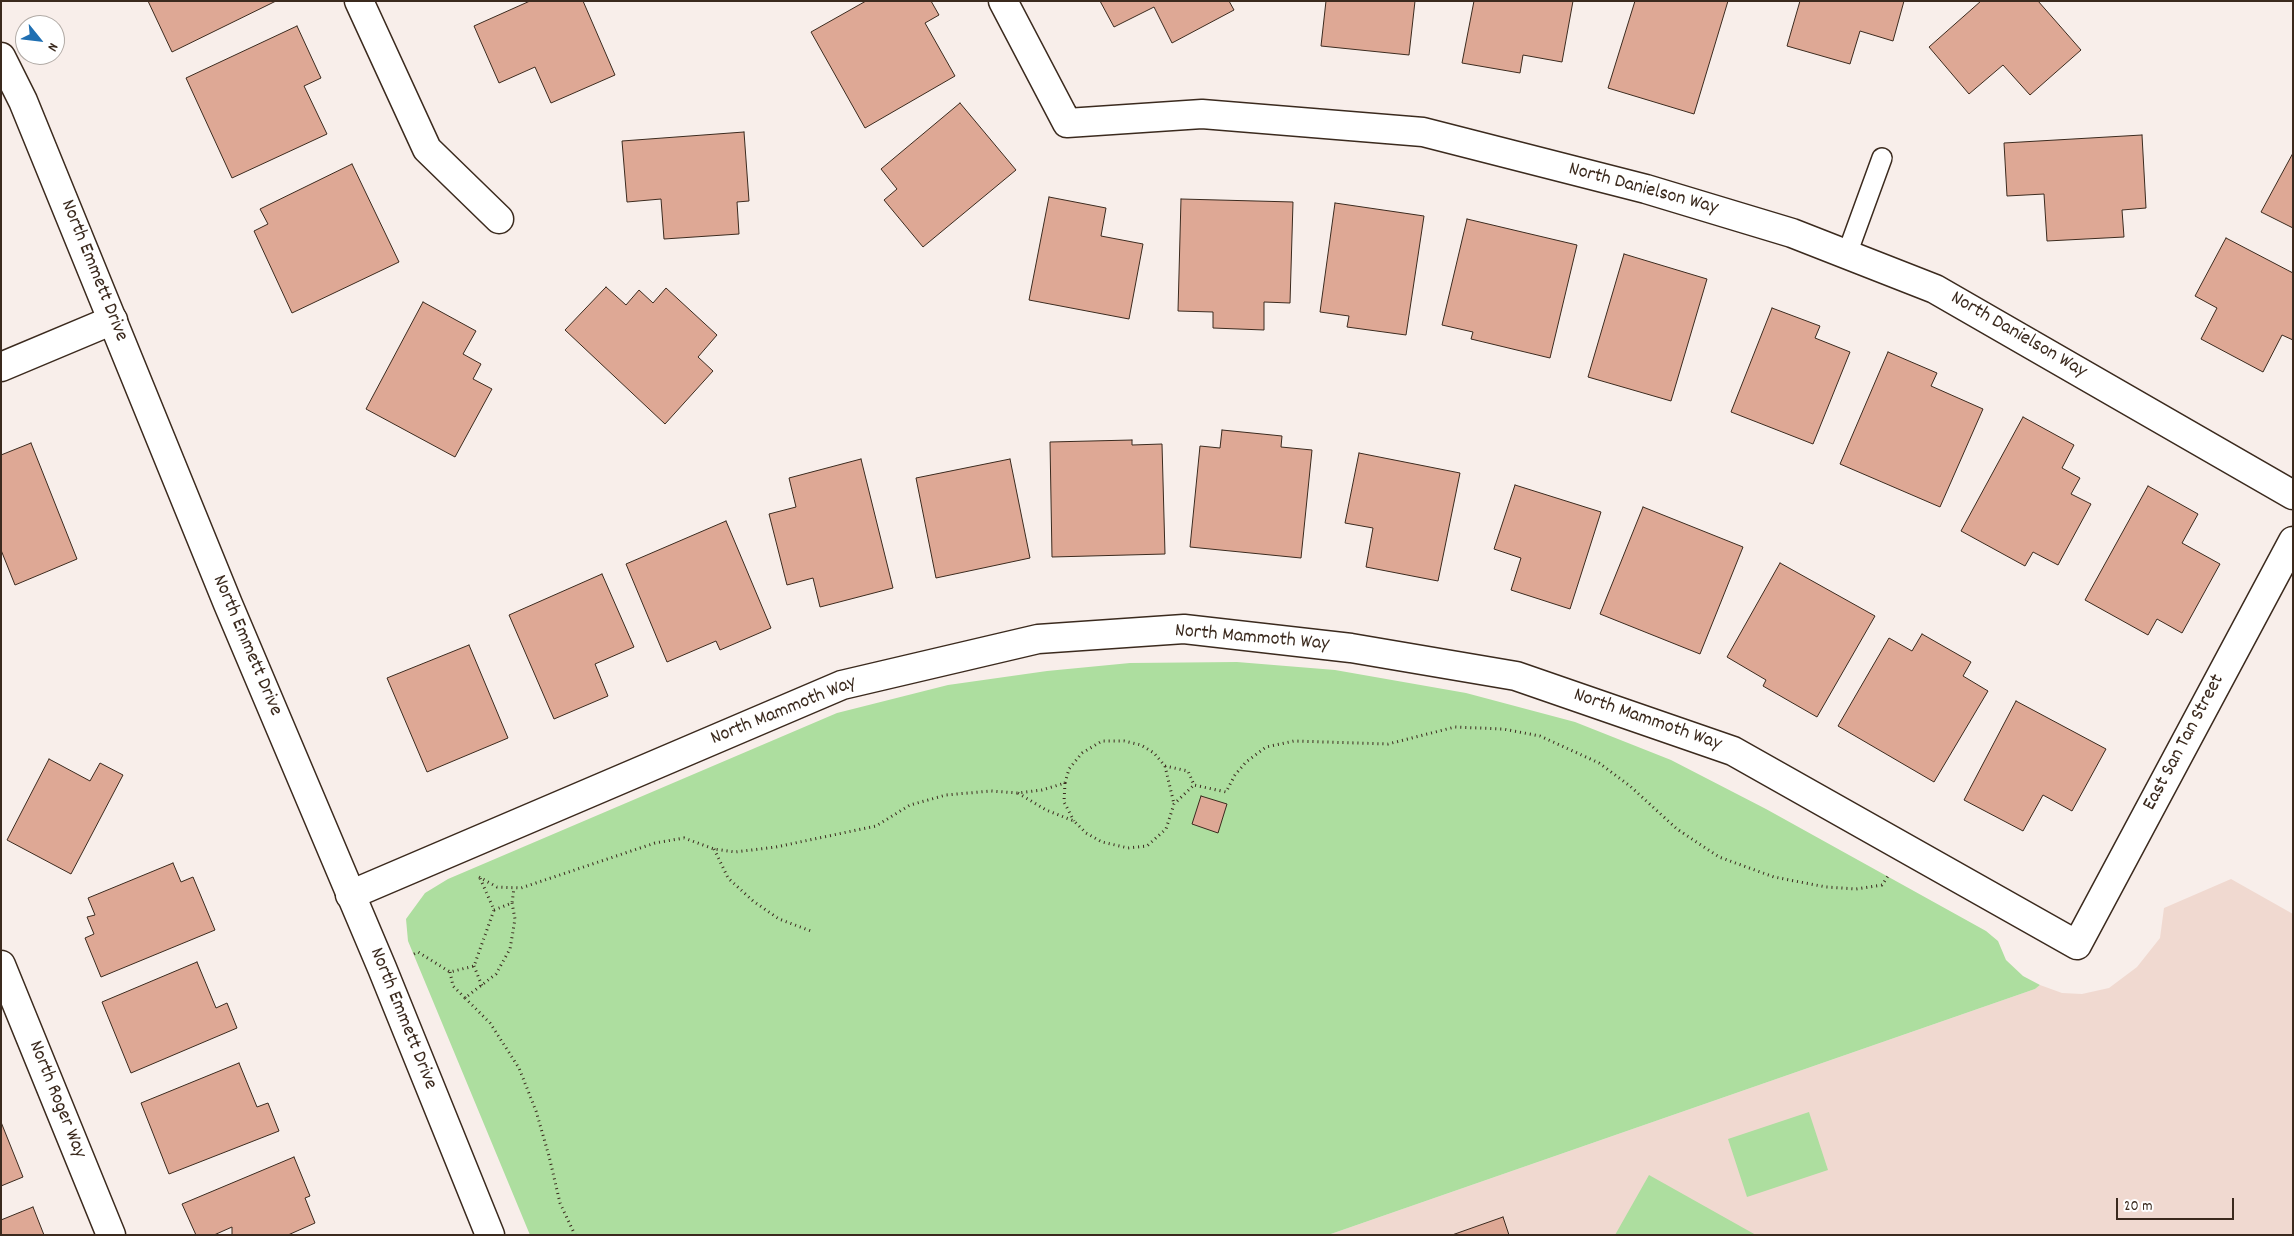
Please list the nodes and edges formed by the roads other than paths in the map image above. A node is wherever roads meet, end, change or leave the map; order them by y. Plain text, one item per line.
1 (359, 1) edge
2 (1003, 1) edge
3 (1, 57) edge
4 (1882, 158) dead end
5 (499, 219) dead end
6 (1846, 254) junction
7 (113, 320) junction
8 (1, 367) edge
9 (2293, 495) edge
10 (2293, 542) edge
11 (350, 895) junction
12 (2077, 945) joint
13 (1, 965) edge
14 (111, 1235) edge
15 (490, 1235) edge

1 - 5 street
2 - 6 street, North Danielson Way
3 - 7 street, North Emmett Drive
4 - 6 lane
6 - 9 street, North Danielson Way
7 - 8 street
7 - 11 street, North Emmett Drive
10 - 12 street, East San Tan Street
11 - 12 street, North Mammoth Way
11 - 15 street, North Emmett Drive
13 - 14 street, North Roger Way

